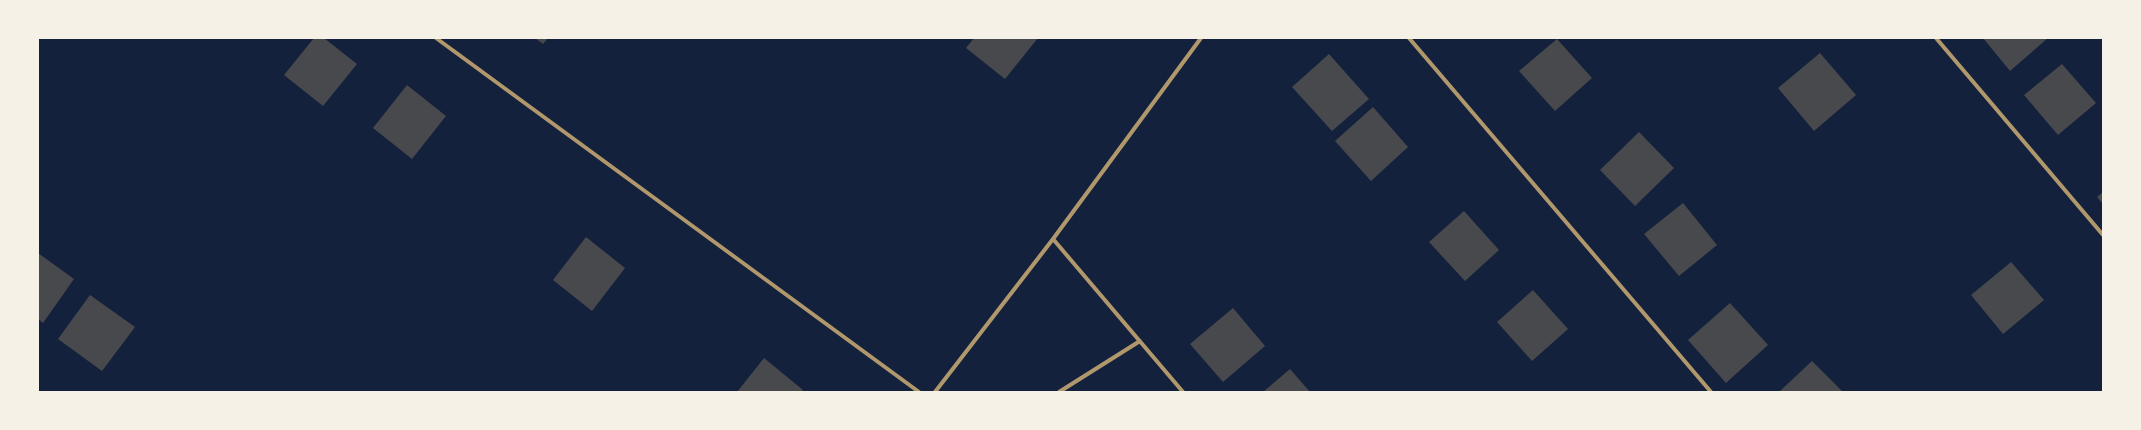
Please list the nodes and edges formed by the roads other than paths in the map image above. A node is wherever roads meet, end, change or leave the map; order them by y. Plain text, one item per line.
1 (436, 38) edge
2 (1201, 38) edge
3 (1409, 38) edge
4 (1936, 38) edge
5 (2103, 234) edge
6 (1053, 239) junction
7 (1140, 341) junction
8 (919, 392) edge
9 (934, 392) edge
10 (1059, 392) edge
11 (1184, 392) edge
12 (1711, 392) edge

1 - 8 street
2 - 6 street
3 - 12 street
4 - 5 street
6 - 7 street
6 - 9 street
7 - 10 street
7 - 11 street

